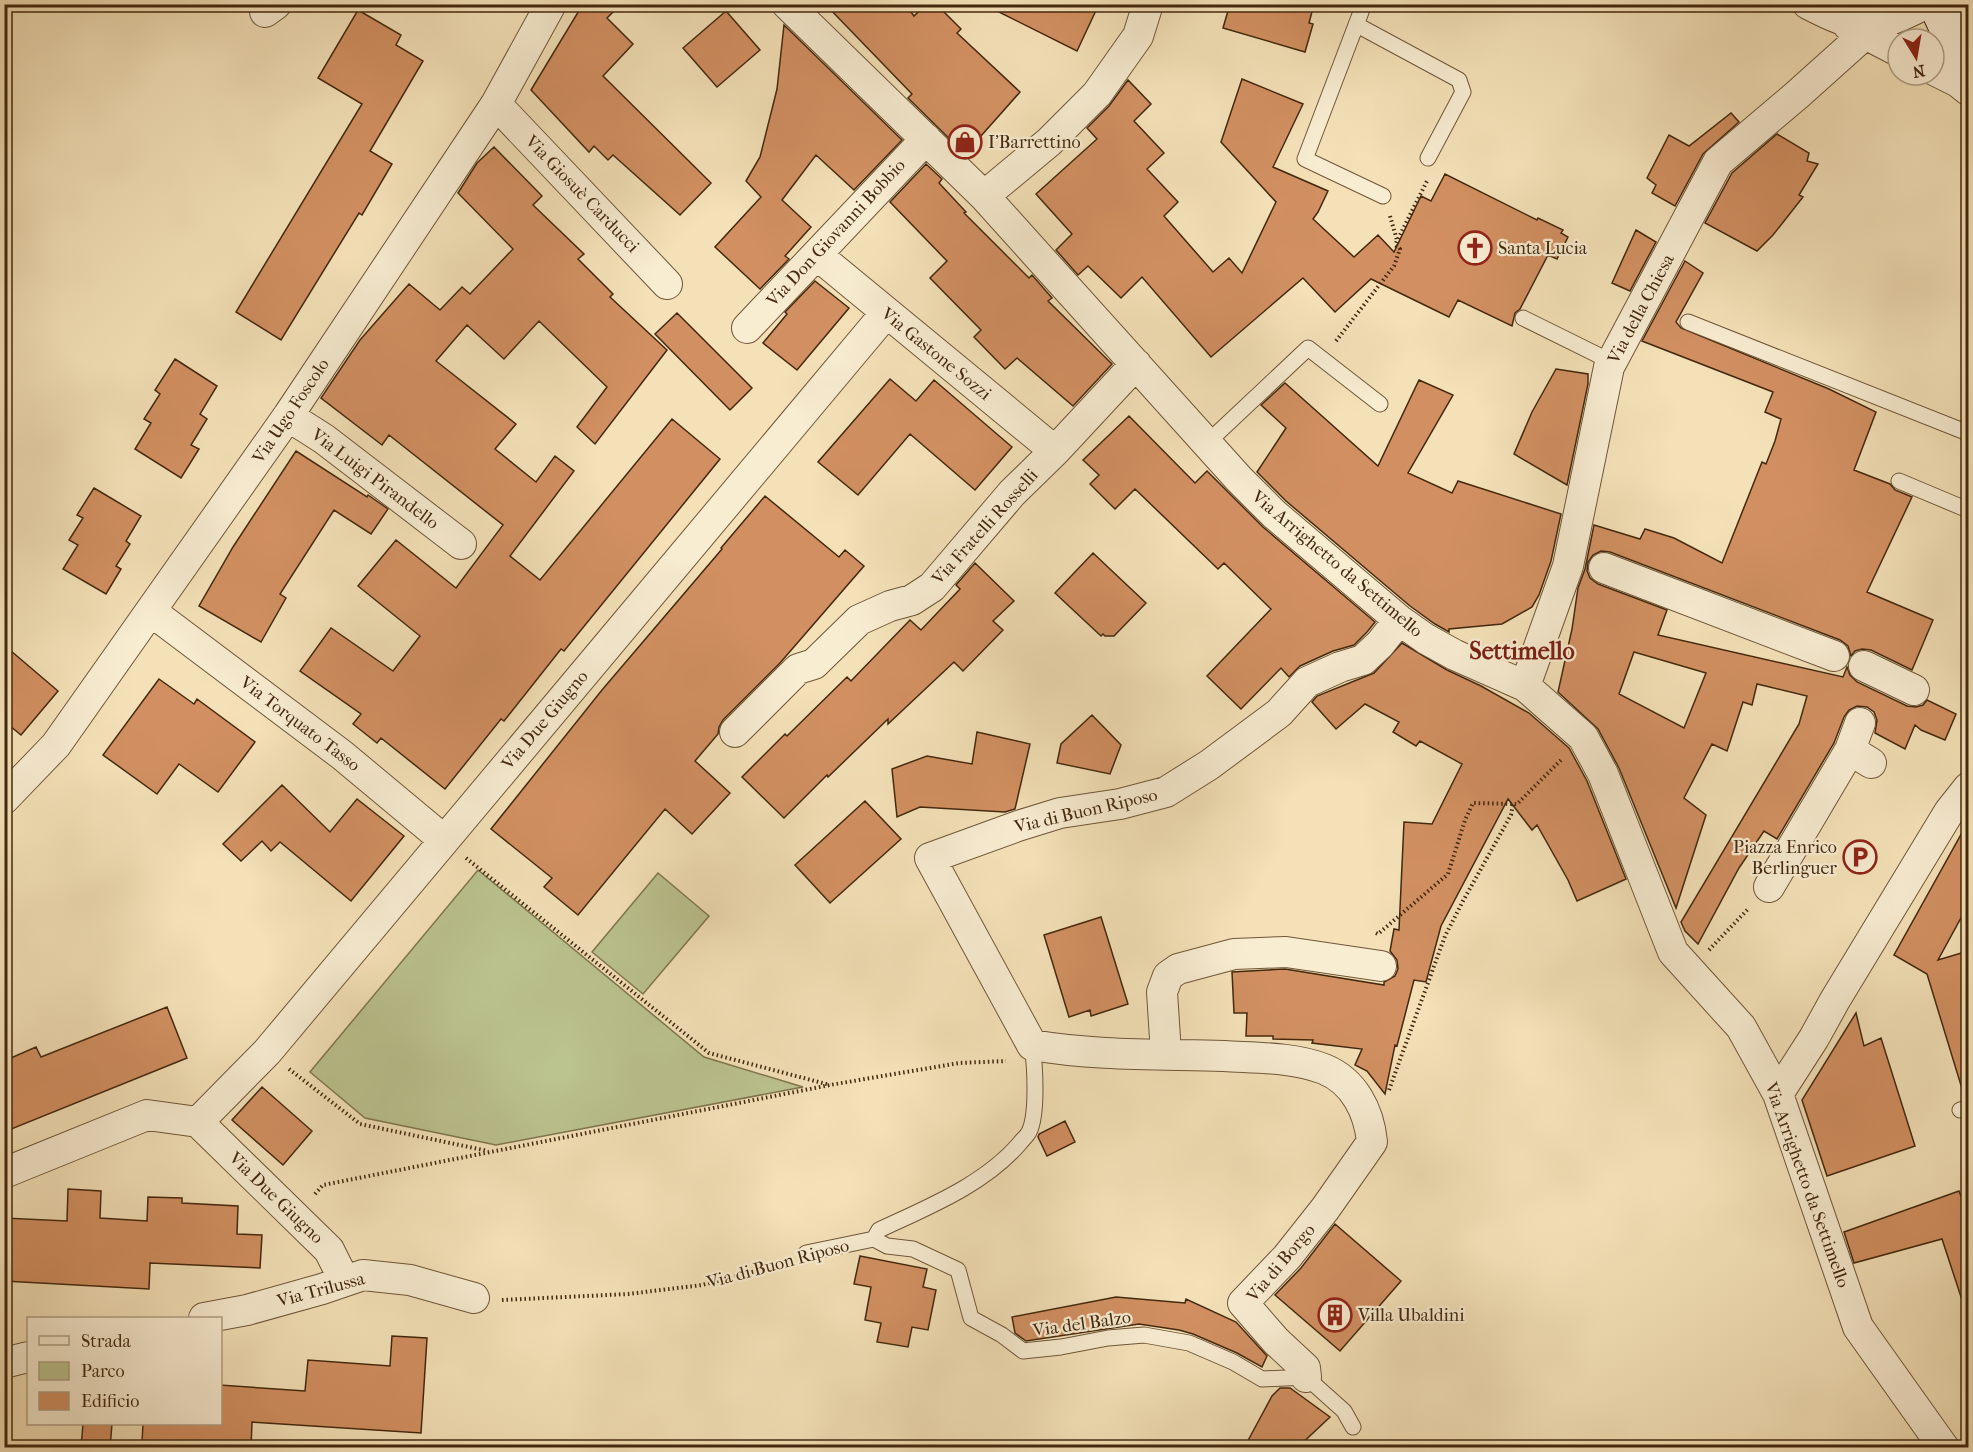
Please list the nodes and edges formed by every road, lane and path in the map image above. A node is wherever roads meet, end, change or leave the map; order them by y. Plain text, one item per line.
1 (551, 4) edge
2 (787, 4) edge
3 (1148, 4) edge
4 (1364, 4) edge
5 (1808, 4) edge
6 (1925, 4) edge
7 (1935, 4) edge
8 (1944, 4) edge
9 (1968, 9) edge
10 (1837, 19) junction
11 (1356, 25) junction
12 (1865, 34) junction
13 (1886, 45) edge
14 (1946, 76) edge
15 (1968, 78) edge
16 (1968, 90) edge
17 (496, 104) junction
18 (926, 139) junction
19 (1428, 159) dead end
20 (1429, 178) dead end
21 (984, 196) junction
22 (1383, 196) dead end
23 (817, 255) junction
24 (667, 284) dead end
25 (886, 313) junction
26 (1523, 318) dead end
27 (1688, 322) dead end
28 (747, 328) dead end
29 (1322, 359) junction
30 (1612, 362) junction
31 (1136, 364) junction
32 (1380, 404) dead end
33 (288, 416) junction
34 (1968, 433) edge
35 (1207, 443) junction
36 (1055, 451) junction
37 (1899, 481) dead end
38 (1968, 510) edge
39 (461, 544) dead end
40 (1585, 561) junction
41 (152, 612) junction
42 (1399, 620) junction
43 (1834, 656) dead end
44 (1864, 666) dead end
45 (1525, 686) junction
46 (1914, 690) dead end
47 (735, 732) dead end
48 (1583, 737) junction
49 (1860, 746) dead end
50 (1968, 788) edge
51 (4, 799) edge
52 (1513, 804) junction
53 (444, 840) junction
54 (1768, 888) joint
55 (1372, 933) dead end
56 (1381, 966) dead end
57 (1690, 970) junction
58 (267, 1052) junction
59 (1033, 1052) junction
60 (1166, 1054) junction
61 (830, 1085) junction
62 (1388, 1094) dead end
63 (1778, 1094) junction
64 (198, 1122) junction
65 (492, 1152) junction
66 (4, 1173) edge
67 (293, 1215) junction
68 (874, 1239) junction
69 (806, 1253) joint
70 (344, 1280) junction
71 (474, 1298) joint
72 (209, 1317) edge
73 (27, 1357) edge
74 (4, 1363) edge
75 (1306, 1377) junction
76 (1353, 1427) dead end
77 (1944, 1448) edge

1 - 17 street, Via Ugo Foscolo
2 - 18 street, Via Arrighetto da Settimello
3 - 21 street
4 - 11 lane
5 - 10 street
6 - 10 street
7 - 15 main road
8 - 9 main road
10 - 12 street
11 - 19 lane
11 - 22 lane
12 - 13 street
12 - 30 street, Via della Chiesa
14 - 16 street
17 - 24 street, Via Giosuè Carducci
17 - 33 street, Via Ugo Foscolo
18 - 21 street, Via Arrighetto da Settimello
18 - 23 street, Via Don Giovanni Bobbio
20 - 29 path
21 - 31 street, Via Arrighetto da Settimello
23 - 25 street, Via Gastone Sozzi
23 - 28 street, Via Don Giovanni Bobbio
25 - 36 street, Via Gastone Sozzi
25 - 53 street, Via Due Giugno
26 - 30 lane
27 - 34 lane
29 - 32 lane
29 - 35 lane
30 - 40 street, Via della Chiesa
31 - 35 street, Via Arrighetto da Settimello
31 - 36 street, Via Fratelli Rosselli
33 - 39 street, Via Luigi Pirandello
33 - 41 street, Via Ugo Foscolo
35 - 42 street, Via Arrighetto da Settimello
36 - 47 street, Via Fratelli Rosselli
37 - 38 lane
40 - 43 street
40 - 45 street, Via della Chiesa
41 - 51 street, Via Ugo Foscolo
41 - 53 street, Via Torquato Tasso
42 - 45 street, Via Arrighetto da Settimello
42 - 59 street, Via di Buon Riposo
44 - 46 street
45 - 48 street, Via Arrighetto da Settimello
48 - 52 path
48 - 57 street, Via Arrighetto da Settimello
49 - 54 street
50 - 63 street
52 - 55 path
52 - 62 path
53 - 58 street, Via Due Giugno
53 - 61 path
54 - 57 path
56 - 60 street
57 - 63 street, Via Arrighetto da Settimello
58 - 64 street, Via Due Giugno
58 - 65 path
59 - 60 street
59 - 61 path
59 - 68 lane, Via di Buon Riposo
60 - 75 street, Via di Borgo
61 - 65 path
63 - 77 street, Via Arrighetto da Settimello
64 - 66 street
64 - 67 street, Via Due Giugno
65 - 67 path
67 - 70 street, Via Due Giugno
68 - 69 lane, Via di Buon Riposo
68 - 75 lane, Via del Balzo
69 - 71 path, Via di Buon Riposo
70 - 71 street, Via Trilussa
70 - 72 street, Via Trilussa
73 - 74 street
75 - 76 lane

